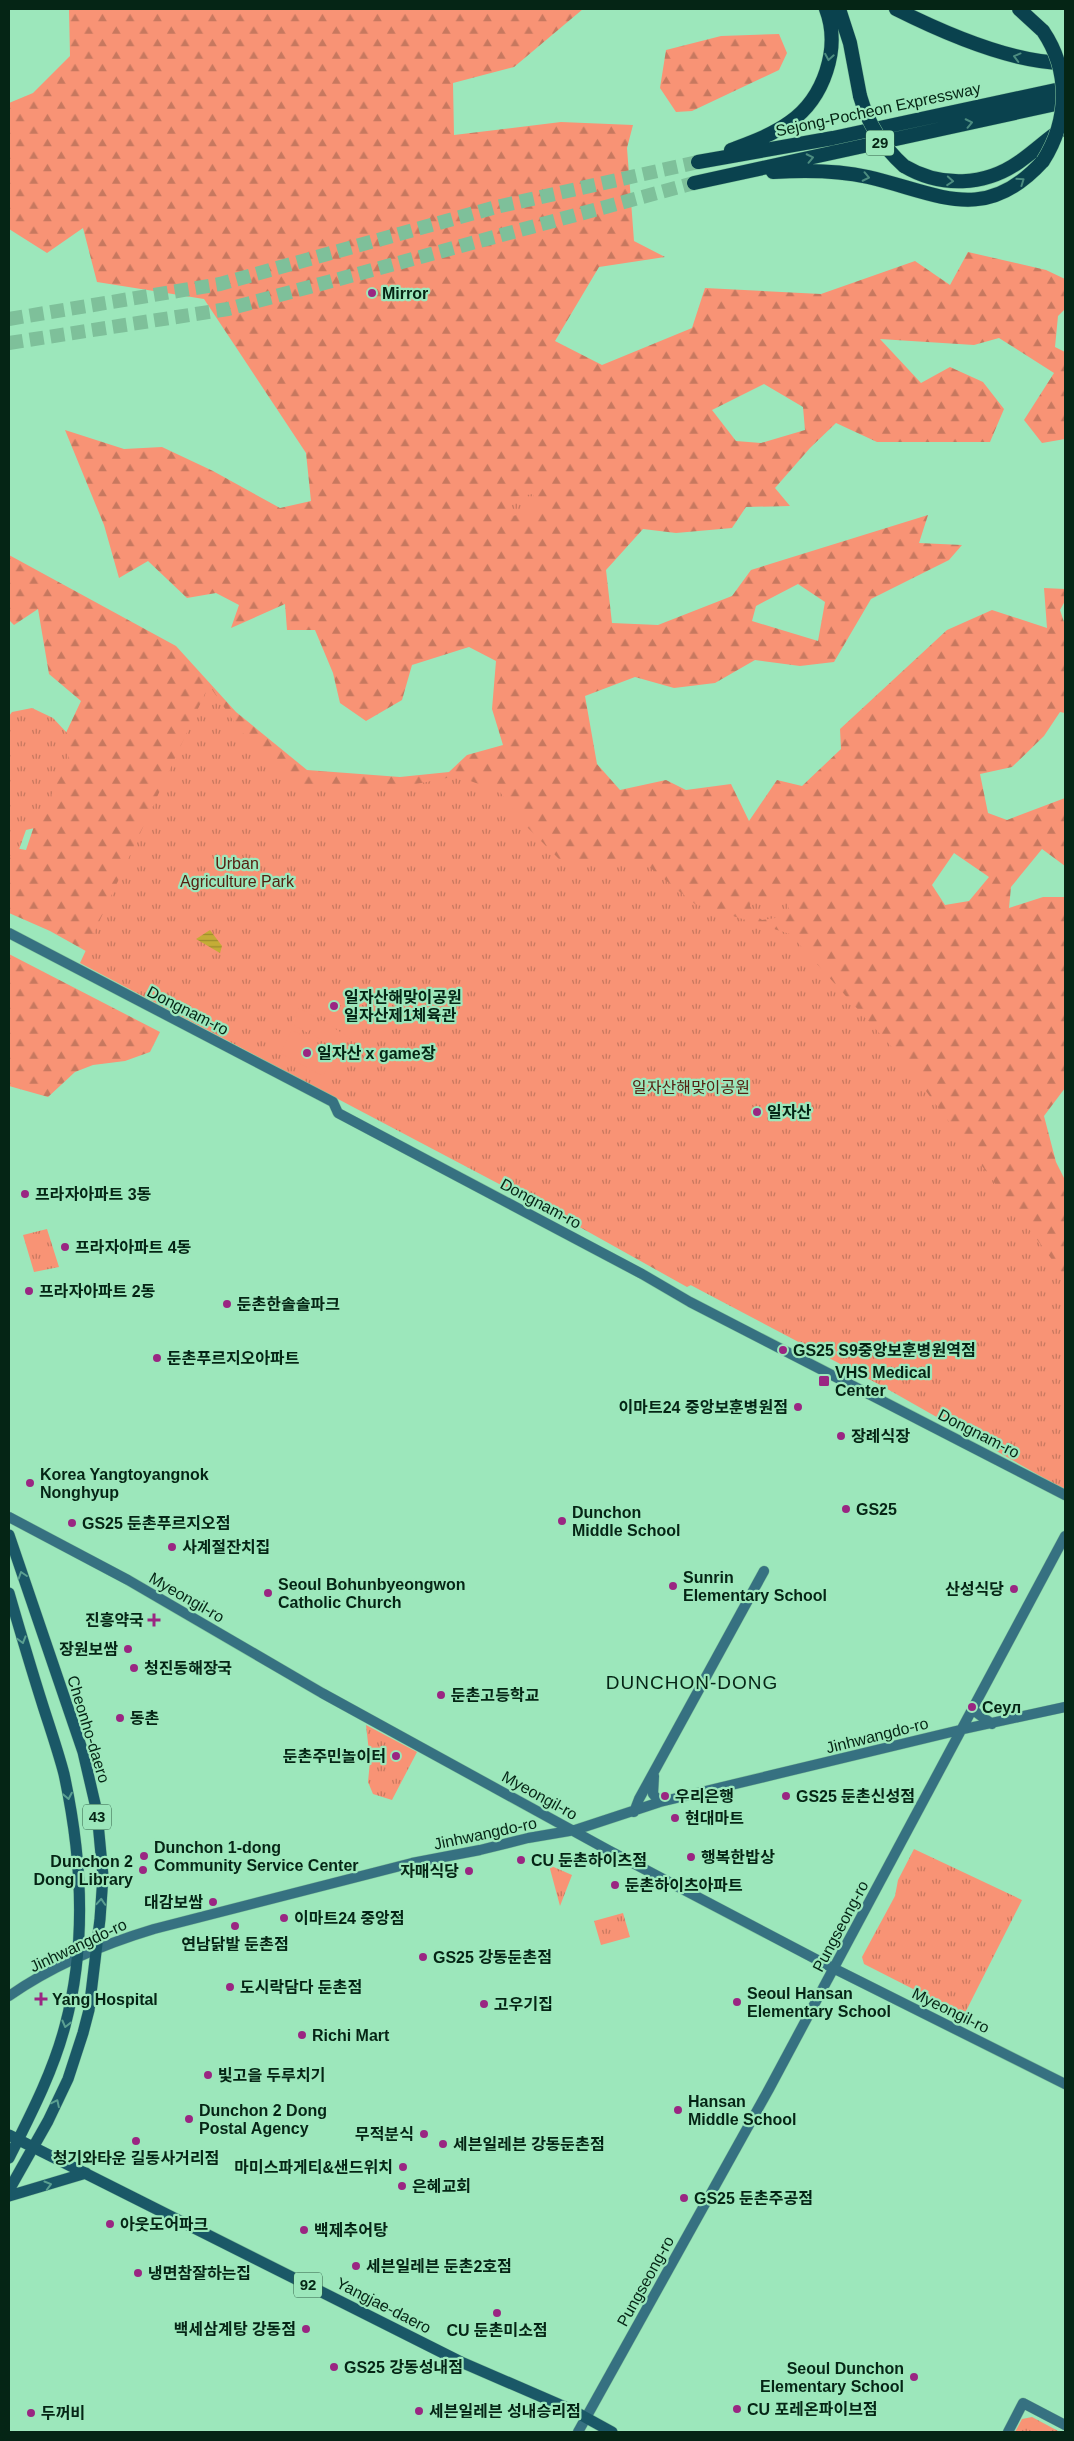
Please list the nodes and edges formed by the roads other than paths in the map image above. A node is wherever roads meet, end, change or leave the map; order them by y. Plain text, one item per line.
1 (826, 9) edge
2 (839, 9) edge
3 (896, 9) edge
4 (1019, 9) edge
5 (1065, 64) edge
6 (1065, 88) edge
7 (1065, 102) edge
8 (1065, 127) edge
9 (747, 172) junction
10 (694, 183) tunnel mouth
11 (9, 933) edge
12 (1065, 1494) edge
13 (9, 1517) edge
14 (9, 1535) edge
15 (1065, 1536) edge
16 (764, 1570) dead end
17 (9, 1593) edge
18 (1065, 1707) edge
19 (973, 1710) junction
20 (992, 1724) junction
21 (964, 1729) junction
22 (654, 1771) junction
23 (660, 1802) junction
24 (634, 1812) junction
25 (575, 1830) junction
26 (95, 1951) junction
27 (77, 1959) junction
28 (834, 1968) junction
29 (9, 1996) edge
30 (1065, 2084) edge
31 (13, 2137) edge
32 (34, 2147) junction
33 (9, 2158) edge
34 (86, 2173) junction
35 (9, 2190) edge
36 (9, 2196) edge
37 (586, 2418) junction
38 (1065, 2425) edge
39 (578, 2432) edge
40 (612, 2432) edge
41 (1008, 2432) edge

1 -> 6 highway, Sejong-Pocheon Expressway / 29
2 -> 8 highway, bridge
5 -> 3 highway
9 -> 4 highway, bridge
9 -> 7 highway, Sejong-Pocheon Expressway / 29
9 - 10 highway, Sejong-Pocheon Expressway / 29
11 - 12 street, Dongnam-ro
13 - 25 street, Myeongil-ro
26 -> 14 main road, Cheonho-daero / 43
15 - 19 street, Pungseong-ro
16 - 22 street
17 -> 27 main road, 43
18 - 20 street, Jinhwangdo-ro
19 - 20 street
19 - 21 street, Pungseong-ro
20 - 21 street, Jinhwangdo-ro
21 - 23 street, Jinhwangdo-ro
21 - 28 street, Pungseong-ro
22 - 23 street
22 - 24 street
23 - 24 street, Jinhwangdo-ro
24 - 25 street, Jinhwangdo-ro
25 - 26 street, Jinhwangdo-ro
25 - 28 street, Myeongil-ro
26 - 27 street, Jinhwangdo-ro
32 -> 26 main road, Cheonho-daero / 43
27 - 29 street, Jinhwangdo-ro
27 -> 31 main road, 43
28 - 30 street, Myeongil-ro
28 - 37 street, Pungseong-ro
31 - 32 main road, Yangjae-daero / 92
31 - 33 main road, 43
32 - 34 main road, Yangjae-daero / 92
32 - 35 main road, Cheonho-daero / 43
36 -> 34 main road
34 - 37 main road, Yangjae-daero / 92
37 - 39 street, Pungseong-ro
37 - 40 main road, Yangjae-daero / 92
38 - 41 street

